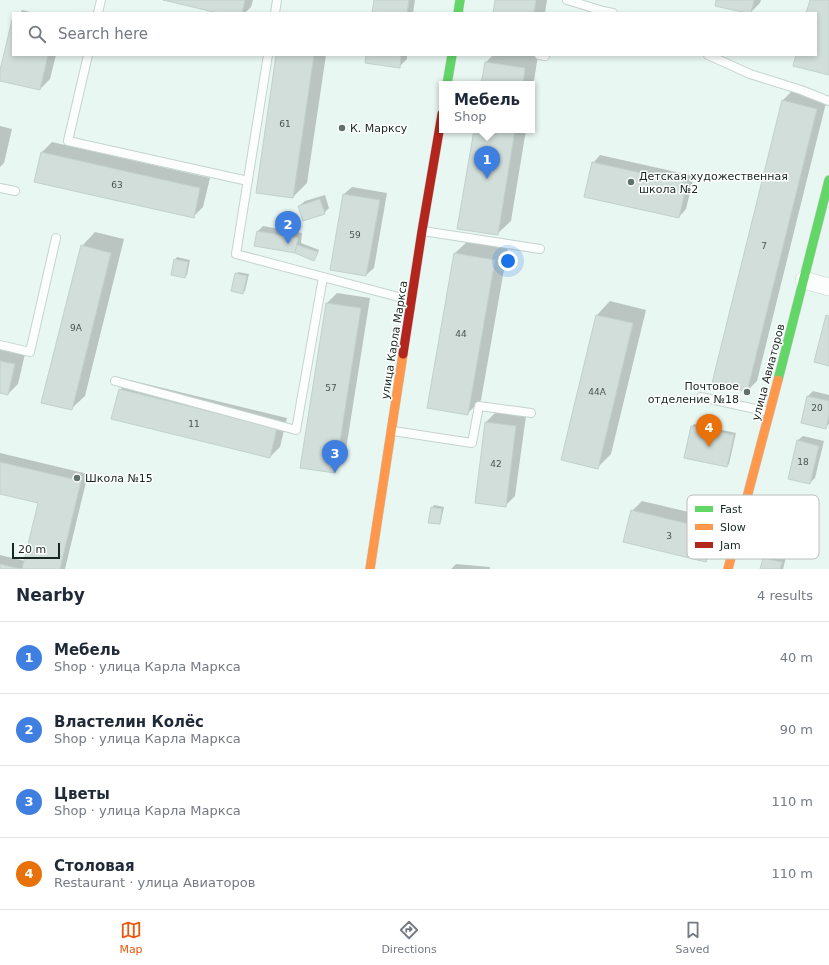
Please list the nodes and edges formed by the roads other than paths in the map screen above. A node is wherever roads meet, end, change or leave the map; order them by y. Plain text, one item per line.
1 (101, 0) edge
2 (277, 0) edge
3 (460, 0) edge
4 (567, 0) edge
5 (98, 12) edge
6 (275, 12) edge
7 (458, 12) edge
8 (608, 12) edge
9 (88, 56) edge
10 (268, 56) edge
11 (452, 56) edge
12 (710, 56) edge
13 (448, 81) edge
14 (829, 101) edge
15 (439, 132) edge
16 (829, 180) edge
17 (248, 181) junction
18 (0, 188) edge
19 (15, 191) dead end
20 (422, 231) junction
21 (56, 238) dead end
22 (540, 249) dead end
23 (323, 277) junction
24 (804, 280) junction
25 (829, 287) edge
26 (412, 300) junction
27 (0, 344) edge
28 (115, 381) dead end
29 (701, 397) dead end
30 (770, 412) junction
31 (531, 413) dead end
32 (392, 431) junction
33 (748, 495) edge
34 (731, 559) edge
35 (370, 569) edge
36 (728, 569) edge

1 - 5 lane
2 - 6 lane
3 - 7 street
4 - 8 lane
9 - 17 lane
10 - 17 lane
11 - 13 street
12 - 14 lane
15 - 20 street, улица Карла Маркса
16 - 24 street, улица Авиаторов
17 - 23 lane
18 - 19 lane
20 - 22 lane
20 - 26 street, улица Карла Маркса
21 - 27 lane
23 - 26 lane
23 - 28 lane
24 - 25 street
24 - 30 street, улица Авиаторов
26 - 32 street, улица Карла Маркса
29 - 30 lane
30 - 33 street, улица Авиаторов
31 - 32 lane
32 - 35 street, улица Карла Маркса
34 - 36 street, улица Авиаторов

